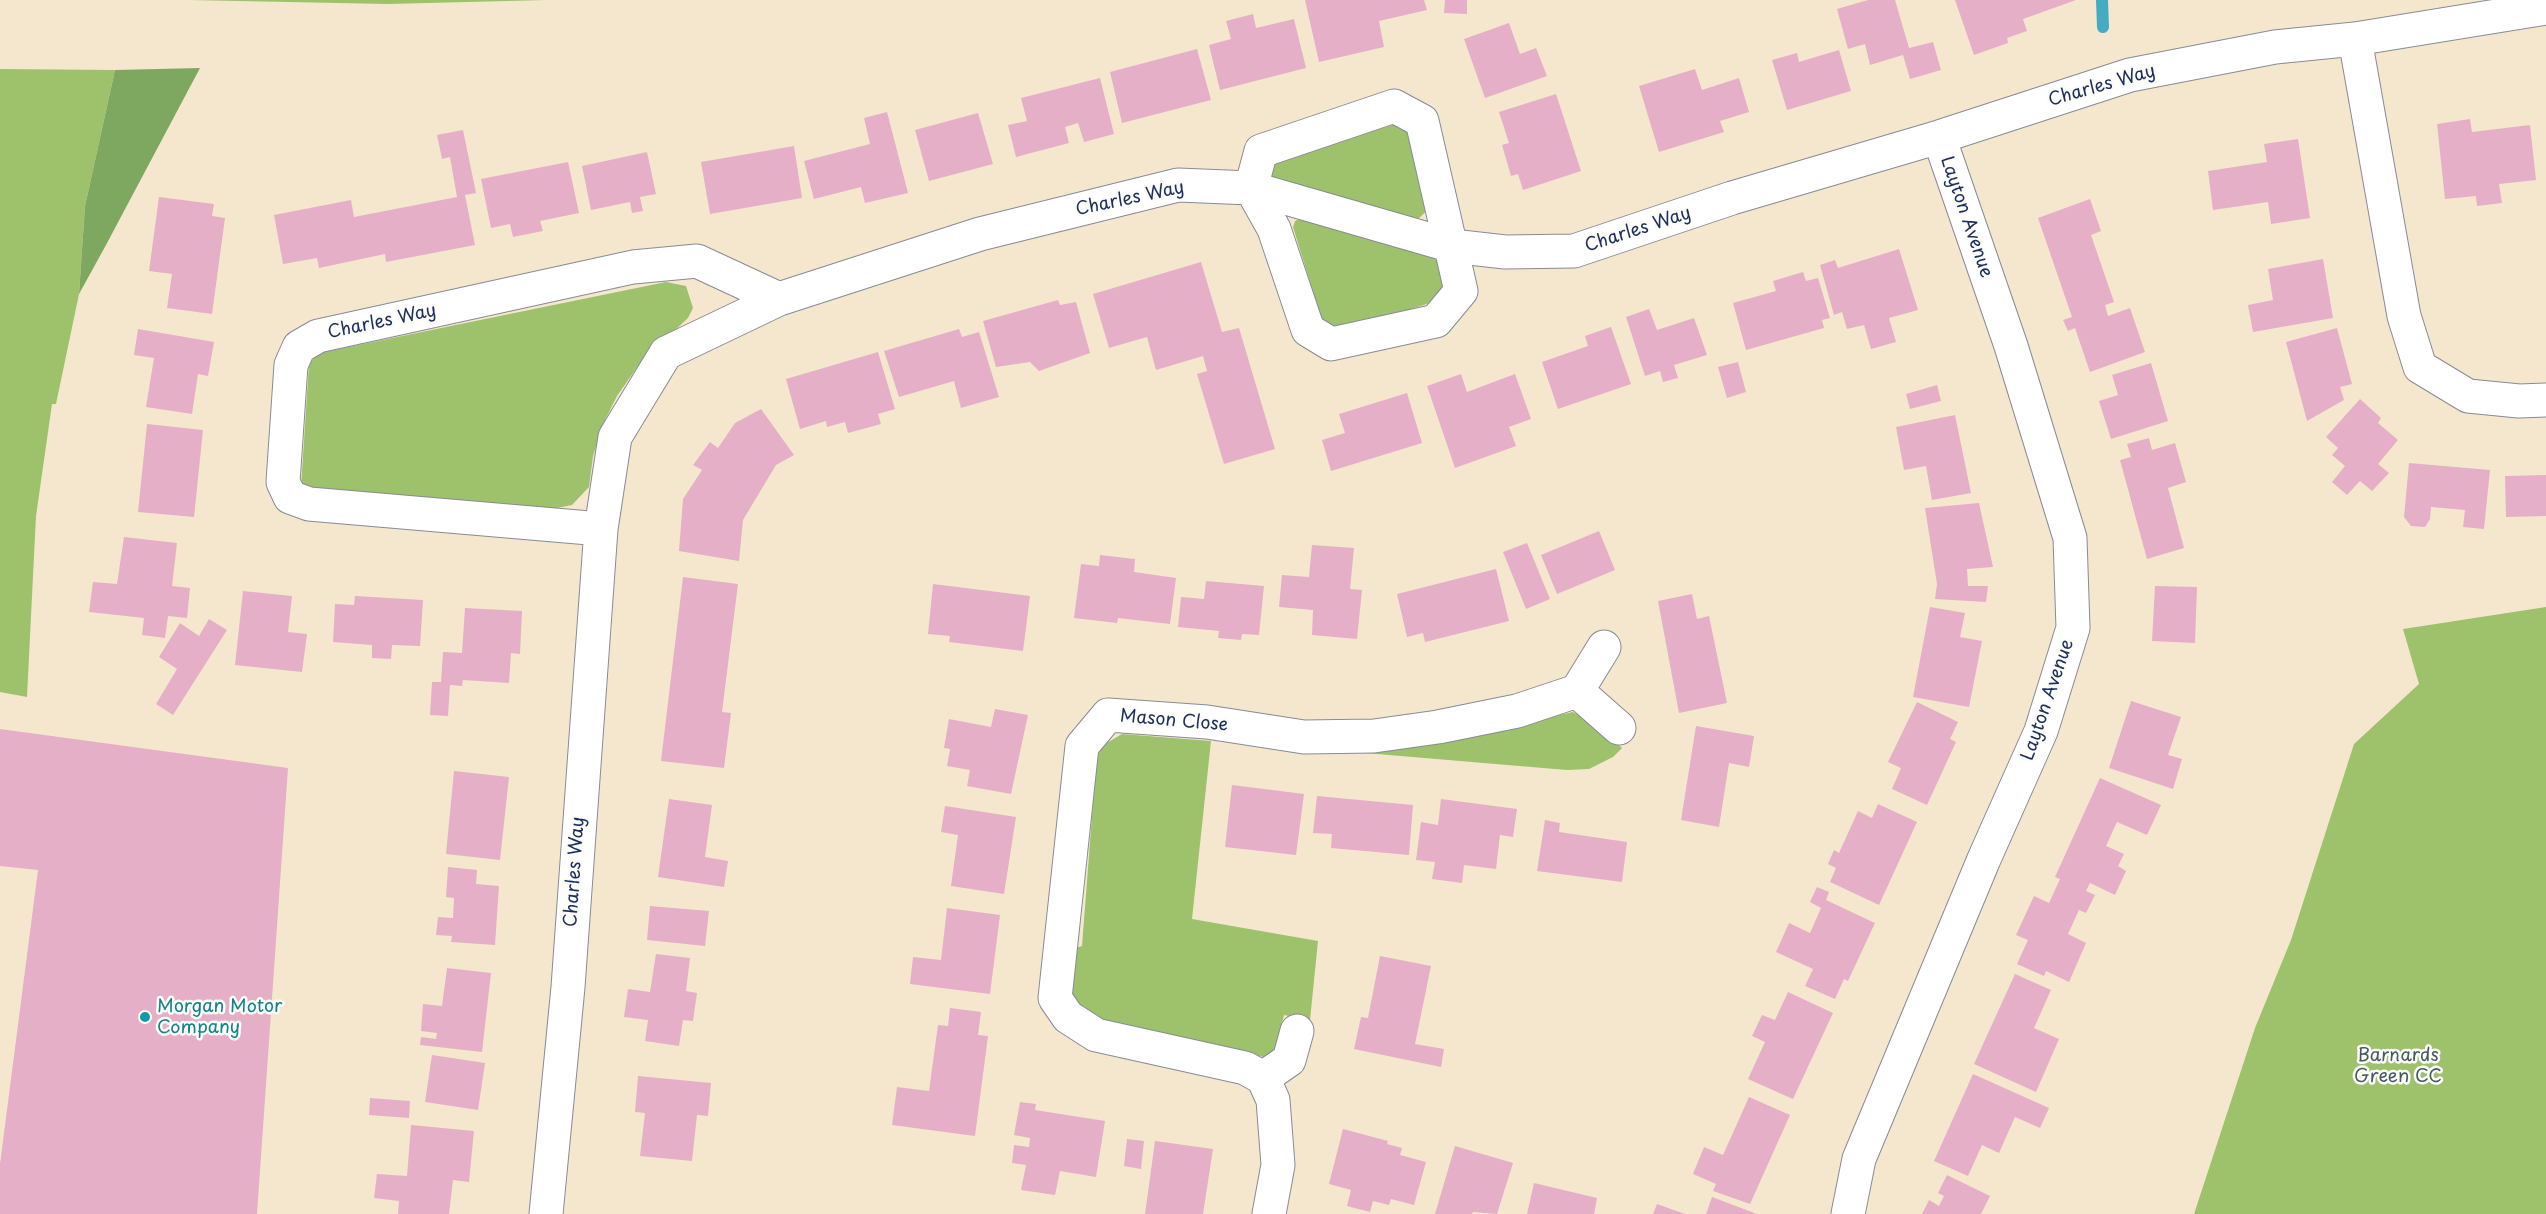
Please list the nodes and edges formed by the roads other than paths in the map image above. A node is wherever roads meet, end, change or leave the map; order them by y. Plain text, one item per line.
1 (2546, 8) edge
2 (2355, 39) junction
3 (1939, 137) junction
4 (1251, 188) junction
5 (1452, 246) junction
6 (779, 300) junction
7 (2546, 399) edge
8 (601, 529) junction
9 (1604, 647) dead end
10 (1576, 691) junction
11 (1619, 729) dead end
12 (1297, 1031) dead end
13 (1263, 1078) junction
14 (546, 1214) edge
15 (1269, 1214) edge
16 (1848, 1214) edge

1 - 2 street, Charles Way
2 - 3 street, Charles Way
2 - 7 street
3 - 5 street, Charles Way
3 - 16 street, Layton Avenue
4 - 5 street, Charles Way
4 - 5 street
4 - 5 street
4 - 6 street, Charles Way
6 - 8 street, Charles Way
6 - 8 street, Charles Way
8 - 14 street, Charles Way
9 - 10 street
10 - 11 street
10 - 13 street, Mason Close
12 - 13 street
13 - 15 street

